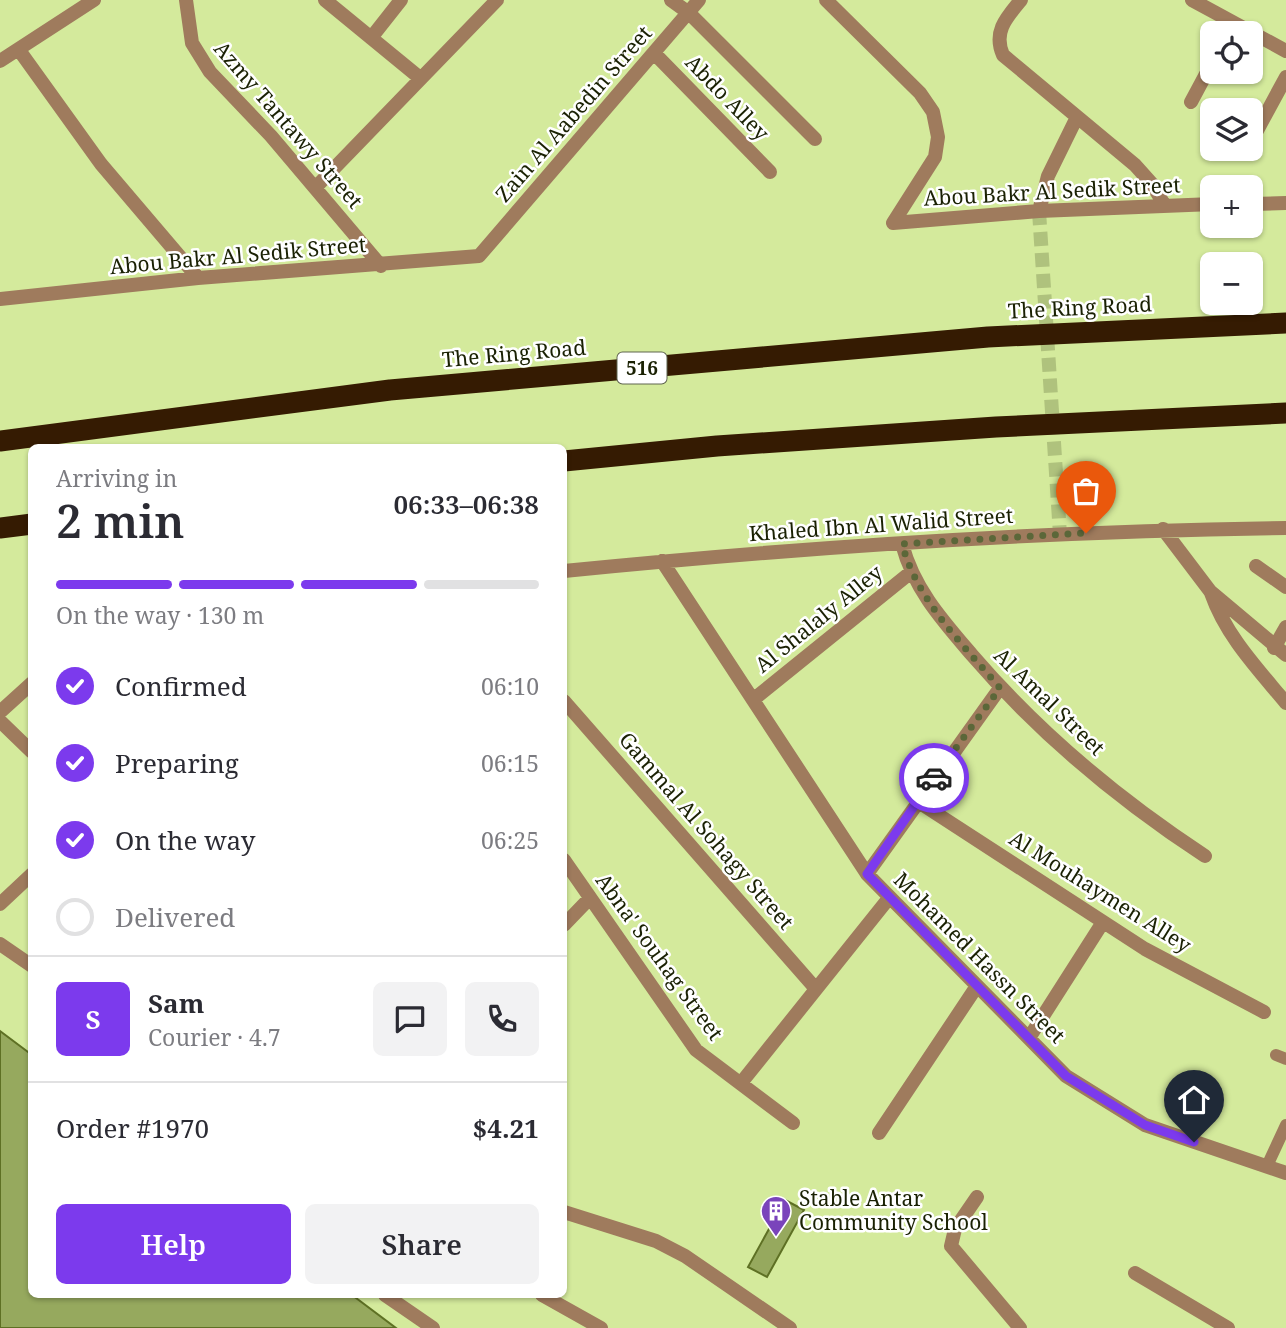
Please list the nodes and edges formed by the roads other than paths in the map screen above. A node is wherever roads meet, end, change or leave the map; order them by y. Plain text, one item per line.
1 (94, 0) edge
2 (186, 0) edge
3 (325, 0) edge
4 (497, 0) edge
5 (671, 0) edge
6 (699, 0) edge
7 (826, 0) edge
8 (1021, 0) edge
9 (1192, 0) edge
10 (399, 1) edge
11 (689, 13) junction
12 (1220, 21) edge
13 (371, 38) junction
14 (1263, 42) edge
15 (19, 50) junction
16 (1286, 51) edge
17 (654, 53) junction
18 (0, 61) edge
19 (1286, 77) edge
20 (415, 83) junction
21 (1201, 84) edge
22 (1191, 102) dead end
23 (1077, 117) junction
24 (1263, 118) edge
25 (815, 139) dead end
26 (770, 172) dead end
27 (315, 188) junction
28 (1286, 203) edge
29 (1263, 204) edge
30 (1200, 205) edge
31 (1165, 206) junction
32 (1039, 211) junction
33 (479, 256) joint
34 (381, 266) junction
35 (198, 278) junction
36 (3, 294) edge
37 (1286, 323) edge
38 (1286, 413) edge
39 (0, 441) edge
40 (567, 461) edge
41 (28, 524) edge
42 (0, 528) edge
43 (1286, 528) edge
44 (1163, 529) junction
45 (902, 544) junction
46 (662, 561) junction
47 (1256, 565) dead end
48 (567, 571) edge
49 (910, 573) junction
50 (1286, 587) edge
51 (1210, 590) junction
52 (1286, 627) edge
53 (1280, 651) edge
54 (28, 687) edge
55 (1000, 688) junction
56 (754, 699) junction
57 (567, 704) edge
58 (1286, 704) edge
59 (0, 712) edge
60 (0, 721) edge
61 (28, 748) edge
62 (917, 801) junction
63 (1205, 856) dead end
64 (567, 865) edge
65 (867, 874) junction
66 (28, 878) edge
67 (889, 898) junction
68 (589, 900) junction
69 (0, 904) edge
70 (567, 922) edge
71 (1103, 922) junction
72 (0, 944) edge
73 (28, 963) edge
74 (976, 986) junction
75 (816, 989) junction
76 (1264, 1012) dead end
77 (1029, 1038) junction
78 (741, 1083) junction
79 (793, 1123) dead end
80 (1286, 1125) edge
81 (879, 1133) dead end
82 (1267, 1166) junction
83 (1286, 1172) edge
84 (977, 1197) dead end
85 (567, 1213) edge
86 (1135, 1273) dead end
87 (389, 1298) edge
88 (547, 1298) edge
89 (433, 1328) edge
90 (601, 1328) edge
91 (790, 1328) edge
92 (1020, 1328) edge
93 (1228, 1328) edge

1 - 15 street
2 - 27 street, Azmy Tantawy Street
3 - 13 street
4 - 20 street
5 - 11 street
6 - 11 street, Zain Al Aabedin Street
7 - 32 street, Abou Bakr Al Sedik Street
8 - 23 street
9 - 12 street
10 - 13 street
11 - 17 street, Zain Al Aabedin Street
11 - 25 street
13 - 20 street
14 - 16 street
15 - 18 street
15 - 35 street
17 - 26 street, Abdo Alley
17 - 33 street, Zain Al Aabedin Street
19 - 24 street
20 - 27 street
21 - 22 street
23 - 31 street
23 - 32 street
27 - 34 street, Azmy Tantawy Street
28 - 29 street
30 - 31 street, Abou Bakr Al Sedik Street
31 - 32 street, Abou Bakr Al Sedik Street
33 - 34 street, Abou Bakr Al Sedik Street
34 - 35 street, Abou Bakr Al Sedik Street
35 - 36 street, Abou Bakr Al Sedik Street
37 - 39 highway, The Ring Road / 516
38 - 40 highway
41 - 42 highway
43 - 44 street, Khaled Ibn Al Walid Street
44 - 45 street, Khaled Ibn Al Walid Street
44 - 51 street
45 - 46 street, Khaled Ibn Al Walid Street
45 - 49 street, Al Amal Street
46 - 48 street, Khaled Ibn Al Walid Street
46 - 56 street, Mohamed Hassn Street
47 - 50 street
49 - 55 street, Al Amal Street
49 - 56 street, Al Shalaly Alley
51 - 53 street
51 - 58 street
52 - 53 street
54 - 59 street
55 - 62 street
55 - 63 street, Al Amal Street
56 - 65 street, Mohamed Hassn Street
57 - 75 street, Gammal Al Sohagy Street
60 - 61 street
62 - 65 street
62 - 71 street, Al Mouhaymen Alley
64 - 68 street, Abna' Souhag Street
65 - 67 street, Mohamed Hassn Street
66 - 69 street
67 - 74 street, Mohamed Hassn Street
67 - 75 street
68 - 70 street
68 - 78 street, Abna' Souhag Street
71 - 76 street, Al Mouhaymen Alley
71 - 77 street
72 - 73 street
74 - 77 street, Mohamed Hassn Street
74 - 81 street
75 - 78 street
77 - 82 street, Mohamed Hassn Street
78 - 79 street, Abna' Souhag Street
80 - 82 lane
82 - 83 street, Mohamed Hassn Street
84 - 92 street
85 - 91 street
86 - 93 street
87 - 89 street
88 - 90 street

